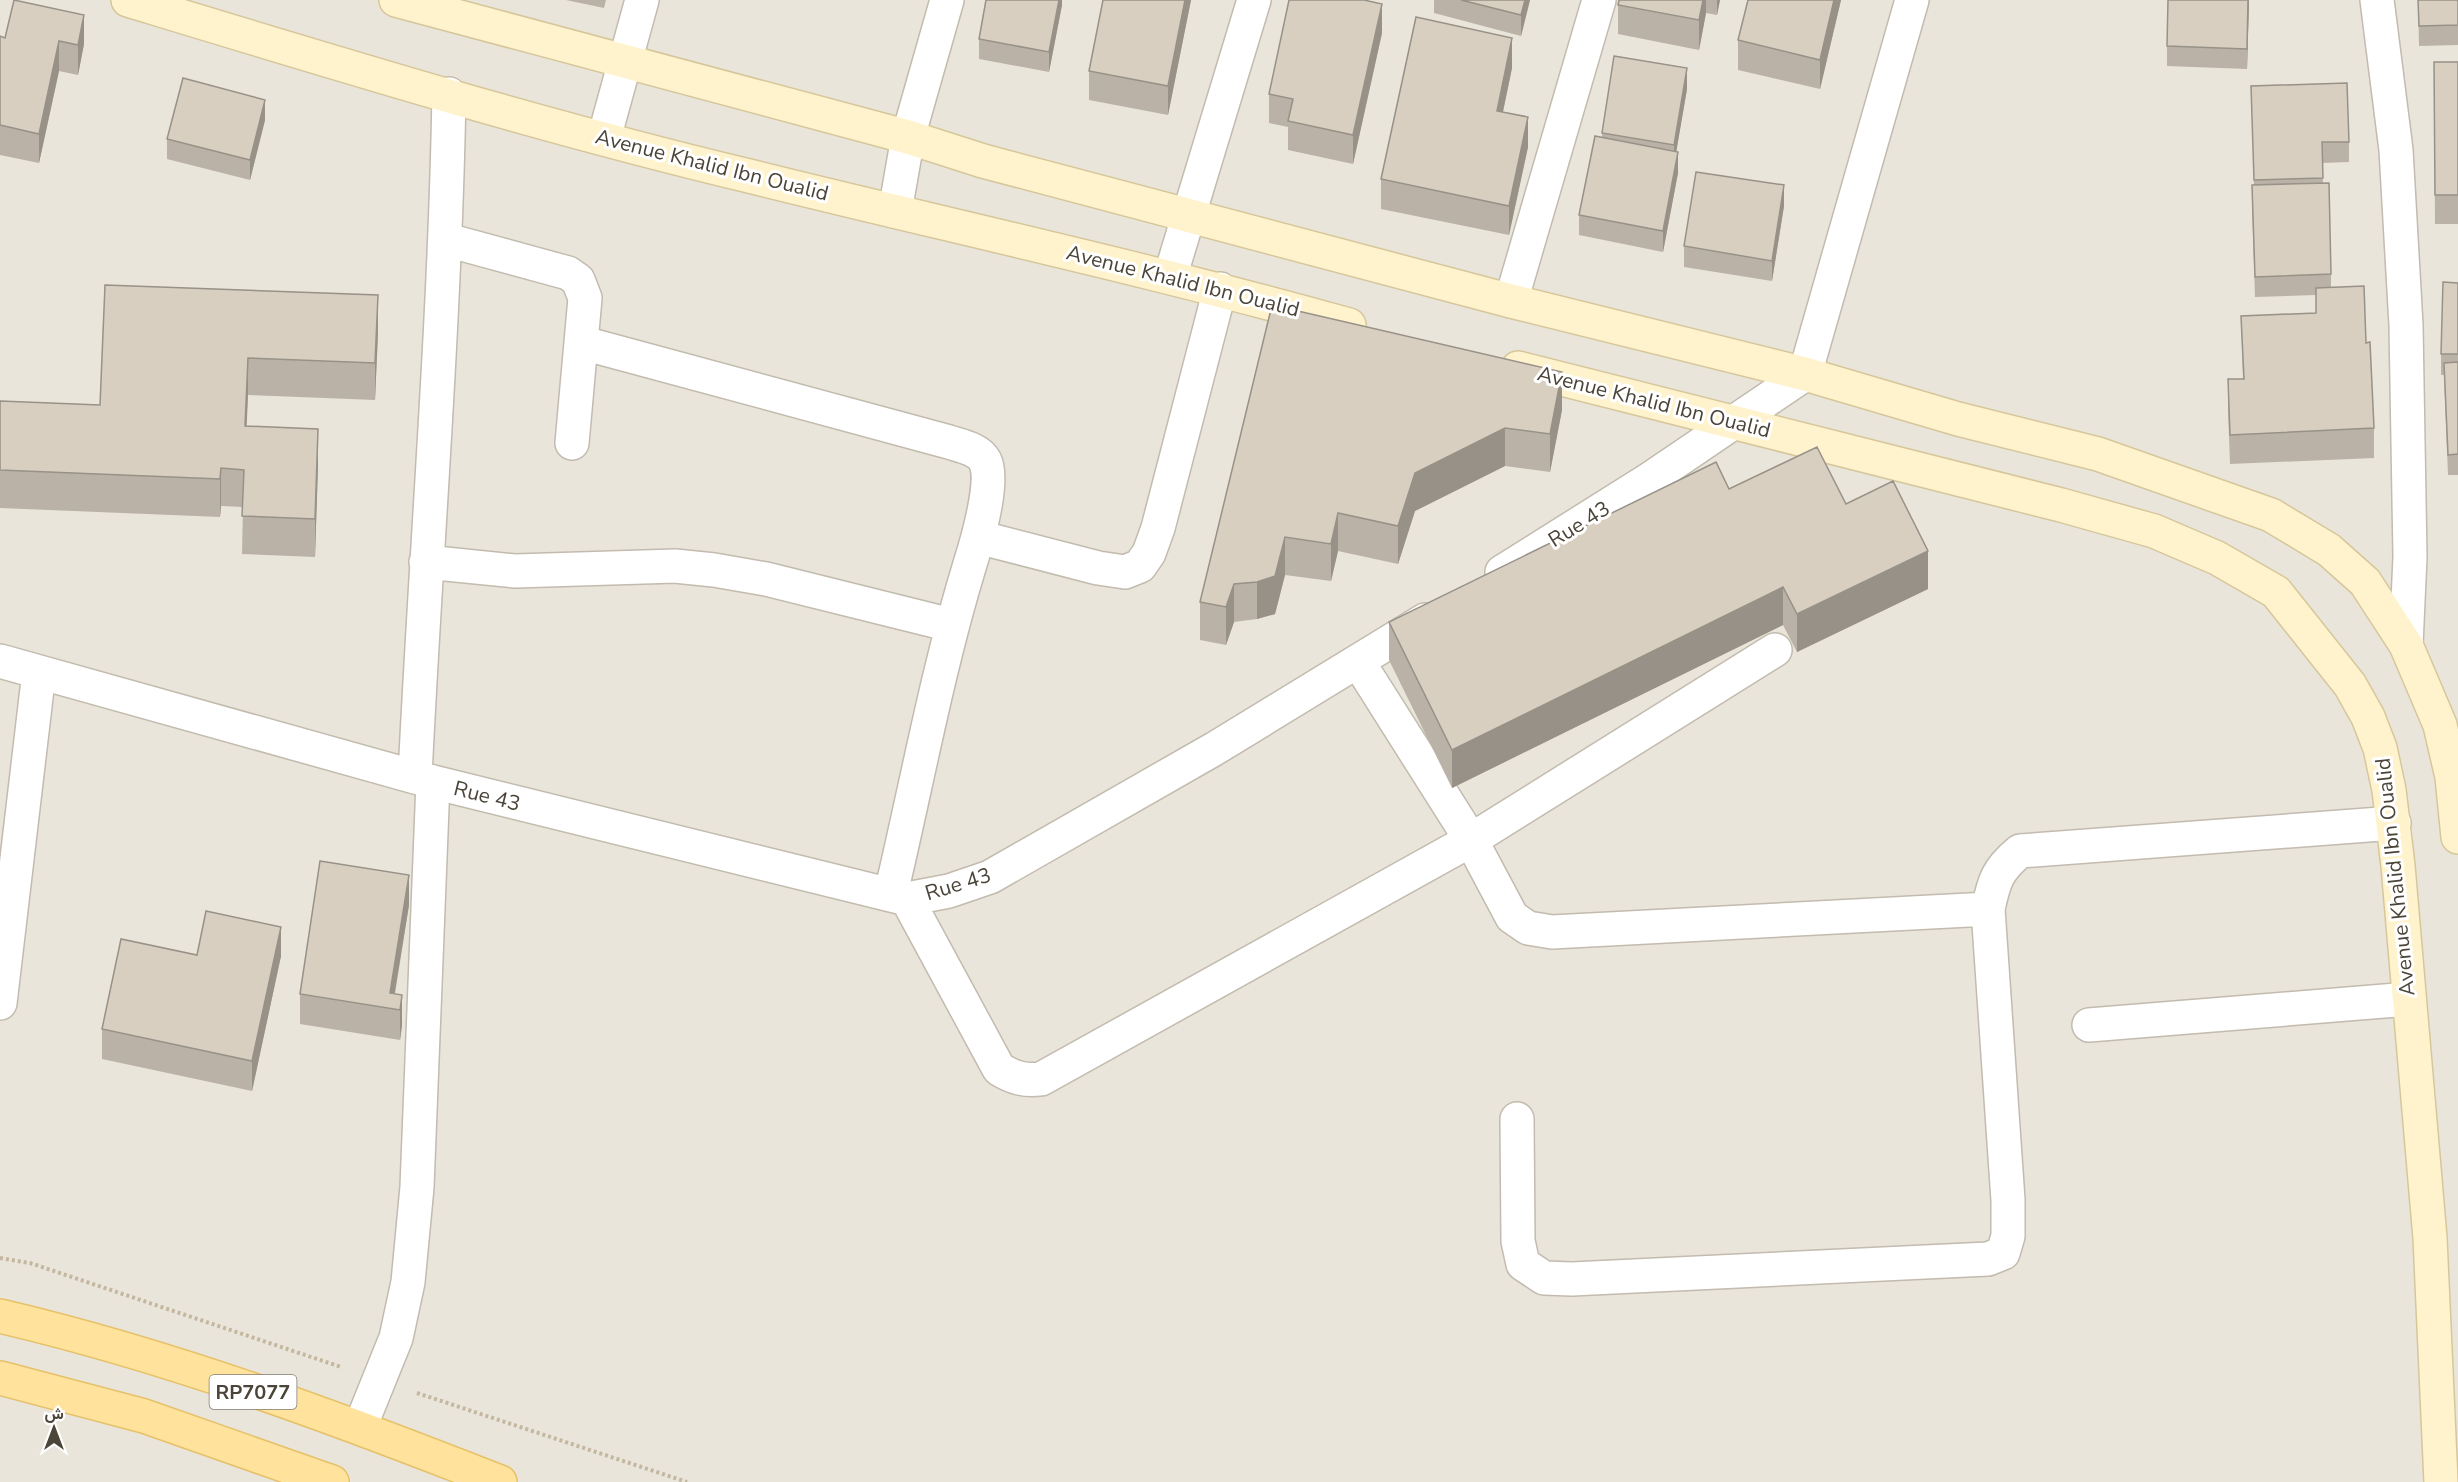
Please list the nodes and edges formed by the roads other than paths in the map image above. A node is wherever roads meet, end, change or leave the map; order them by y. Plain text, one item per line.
1 (128, 0) edge
2 (396, 0) edge
3 (642, 0) edge
4 (947, 0) edge
5 (1254, 0) edge
6 (1599, 0) edge
7 (1912, 0) edge
8 (2378, 0) edge
9 (625, 62) junction
10 (449, 94) junction
11 (908, 137) junction
12 (603, 138) junction
13 (895, 211) junction
14 (1189, 215) junction
15 (447, 240) junction
16 (1170, 277) junction
17 (1220, 289) junction
18 (1511, 301) junction
19 (1376, 332) edge
20 (583, 343) junction
21 (1488, 361) edge
22 (1805, 374) junction
23 (1734, 423) junction
24 (572, 443) dead end
25 (978, 537) junction
26 (426, 562) junction
27 (951, 625) junction
28 (2406, 645) junction
29 (1775, 650) dead end
30 (0, 662) edge
31 (1359, 663) junction
32 (39, 672) junction
33 (424, 779) junction
34 (2394, 823) junction
35 (2458, 837) edge
36 (1471, 840) junction
37 (899, 896) junction
38 (1988, 909) junction
39 (2409, 999) junction
40 (0, 1004) edge
41 (2089, 1025) dead end
42 (1517, 1119) dead end
43 (0, 1316) edge
44 (0, 1378) edge
45 (360, 1427) junction
46 (332, 1482) edge
47 (500, 1482) edge
48 (2441, 1482) edge

1 - 10 main road, Avenue Khalid Ibn Oualid
2 - 9 main road
3 - 9 street
4 - 11 street
5 - 14 street
6 - 18 street
7 - 22 street
8 - 28 street
9 - 11 main road
9 - 12 street
10 - 12 main road, Avenue Khalid Ibn Oualid
10 - 15 street
11 - 13 street
11 - 14 main road
12 - 13 main road, Avenue Khalid Ibn Oualid
13 - 16 main road, Avenue Khalid Ibn Oualid
14 - 16 street
14 - 18 main road
15 - 20 street
15 - 26 street
16 - 17 main road, Avenue Khalid Ibn Oualid
17 - 19 main road, Avenue Khalid Ibn Oualid
17 - 25 street
18 - 22 main road
20 - 24 street
20 - 25 street
21 - 23 main road, Avenue Khalid Ibn Oualid
22 - 23 street, Rue 43
22 - 28 main road
23 - 31 street, Rue 43
23 - 34 main road, Avenue Khalid Ibn Oualid
25 - 27 street
26 - 27 street
26 - 33 street
27 - 37 street
28 - 35 main road
29 - 36 street
30 - 32 street, Rue 43
31 - 36 street
31 - 37 street, Rue 43
32 - 33 street, Rue 43
32 - 40 street
33 - 37 street, Rue 43
33 - 45 street
34 - 38 street
34 - 39 main road, Avenue Khalid Ibn Oualid
36 - 37 street
36 - 38 street
38 - 42 street
39 - 41 street
39 - 48 main road, Avenue Khalid Ibn Oualid
43 - 45 main road, RP7077
44 - 46 main road, RP7077
45 - 47 main road, RP7077

